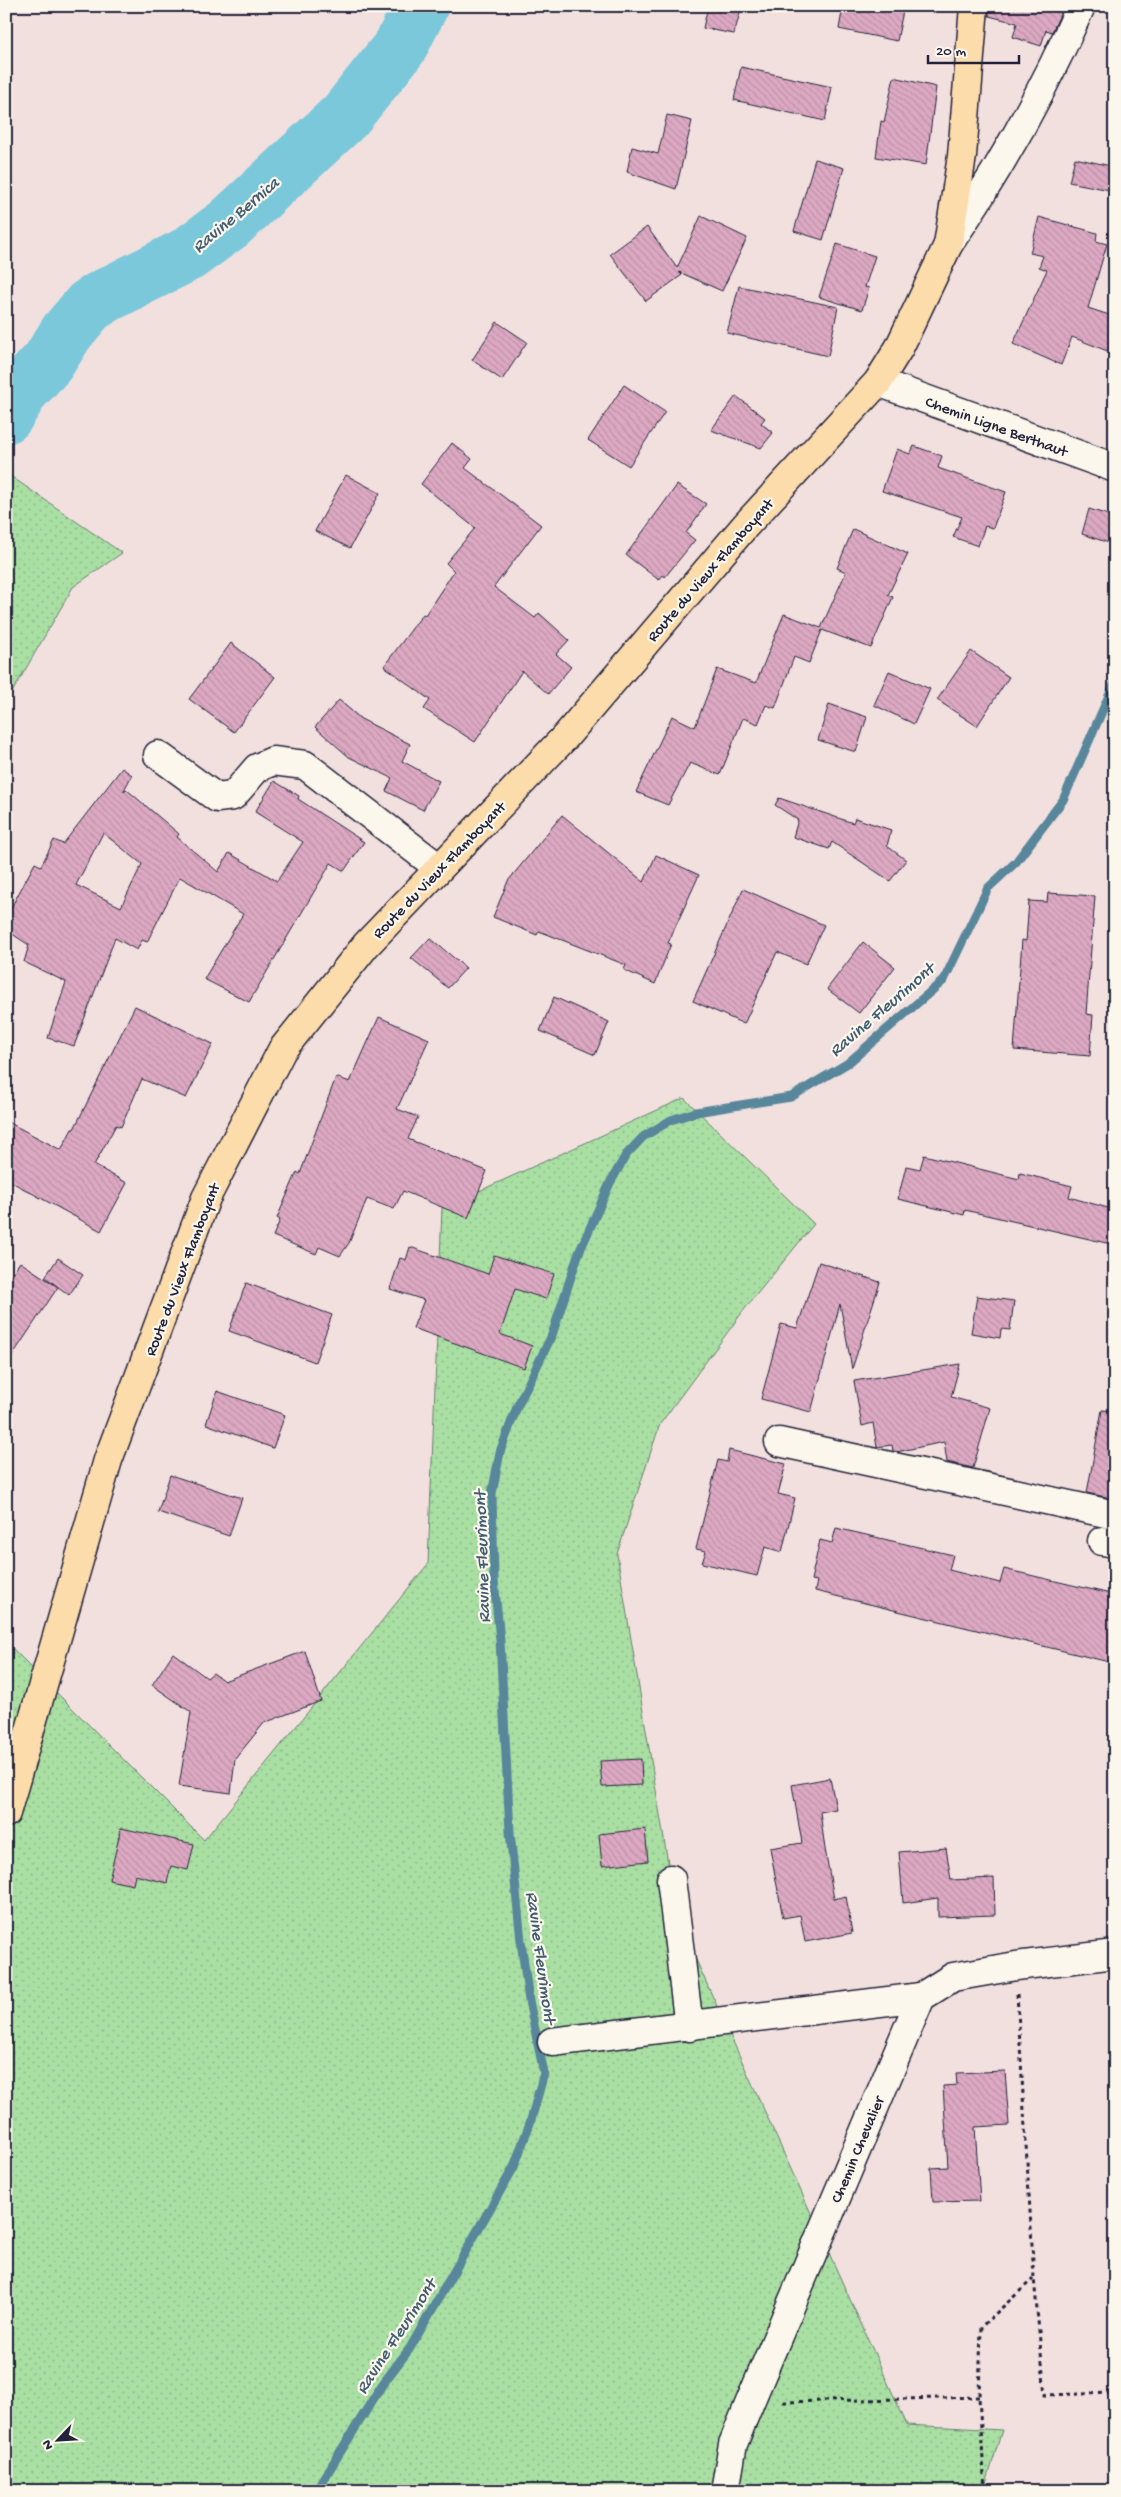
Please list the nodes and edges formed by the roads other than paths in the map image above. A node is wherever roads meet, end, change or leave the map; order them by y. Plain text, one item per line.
1 (974, 6) edge
2 (1081, 6) edge
3 (948, 246) junction
4 (878, 382) junction
5 (1115, 468) edge
6 (158, 755) dead end
7 (439, 868) junction
8 (780, 1442) dead end
9 (1115, 1515) edge
10 (6, 1813) edge
11 (671, 1879) dead end
12 (1112, 1955) edge
13 (921, 1997) junction
14 (689, 2027) junction
15 (552, 2042) dead end
16 (725, 2491) edge

1 - 3 main road, Route du Vieux Flamboyant
2 - 3 street
3 - 4 main road, Route du Vieux Flamboyant
4 - 5 street, Chemin Ligne Berthaut
4 - 7 main road, Route du Vieux Flamboyant
6 - 7 street
7 - 10 main road, Route du Vieux Flamboyant
8 - 9 street
11 - 14 street
12 - 13 street
13 - 14 street
13 - 16 street, Chemin Chevalier
14 - 15 street

